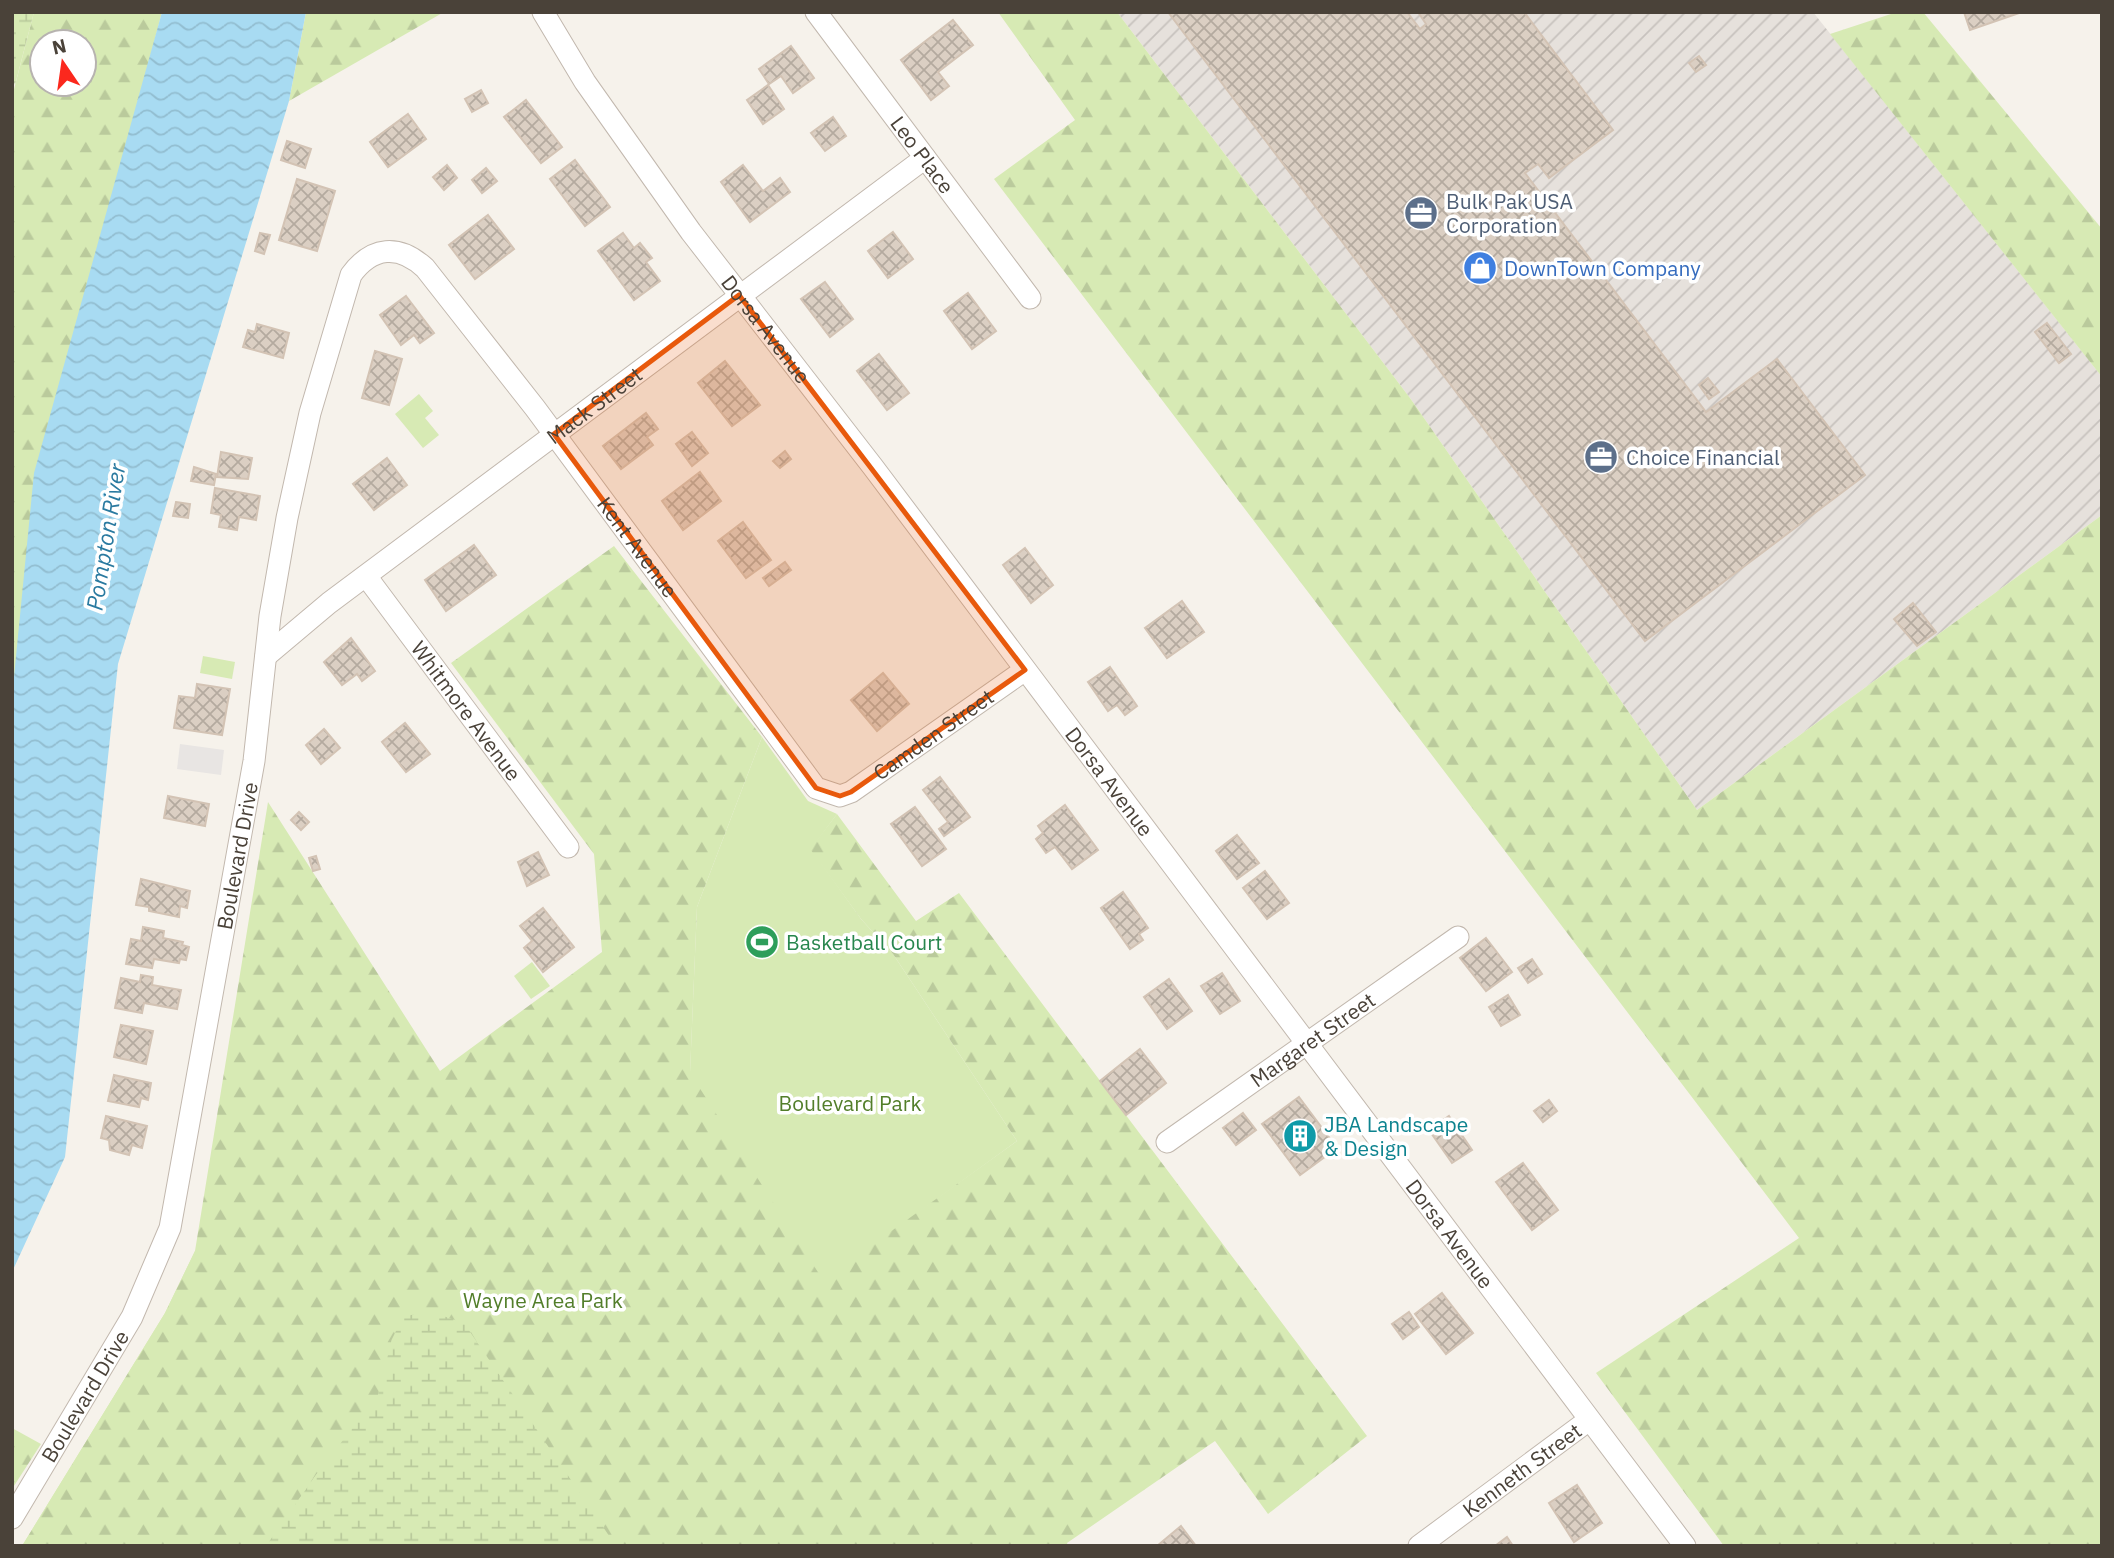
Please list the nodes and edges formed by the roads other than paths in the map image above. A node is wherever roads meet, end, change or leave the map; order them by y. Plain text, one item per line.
1 (543, 12) edge
2 (816, 12) edge
3 (925, 158) junction
4 (441, 288) joint
5 (739, 295) junction
6 (1030, 298) dead end
7 (554, 434) junction
8 (366, 576) junction
9 (266, 656) junction
10 (1025, 670) junction
11 (840, 796) joint
12 (568, 847) dead end
13 (1458, 937) dead end
14 (1307, 1042) junction
15 (1167, 1142) dead end
16 (1589, 1420) junction
17 (12, 1518) edge
18 (1419, 1546) edge
19 (1685, 1546) edge

1 - 5 street, Dorsa Avenue
2 - 3 street, Leo Place
3 - 5 street, Mack Street
3 - 6 street, Leo Place
4 - 7 street, Kent Avenue
4 - 9 street, Boulevard Drive
5 - 7 street, Mack Street
5 - 10 street, Dorsa Avenue
7 - 8 street, Mack Street
7 - 11 street, Kent Avenue
8 - 9 street, Mack Street
8 - 12 street, Whitmore Avenue
9 - 17 street, Boulevard Drive
10 - 11 street, Camden Street
10 - 14 street, Dorsa Avenue
13 - 14 street, Margaret Street
14 - 15 street, Margaret Street
14 - 16 street, Dorsa Avenue
16 - 18 street, Kenneth Street
16 - 19 street, Dorsa Avenue

